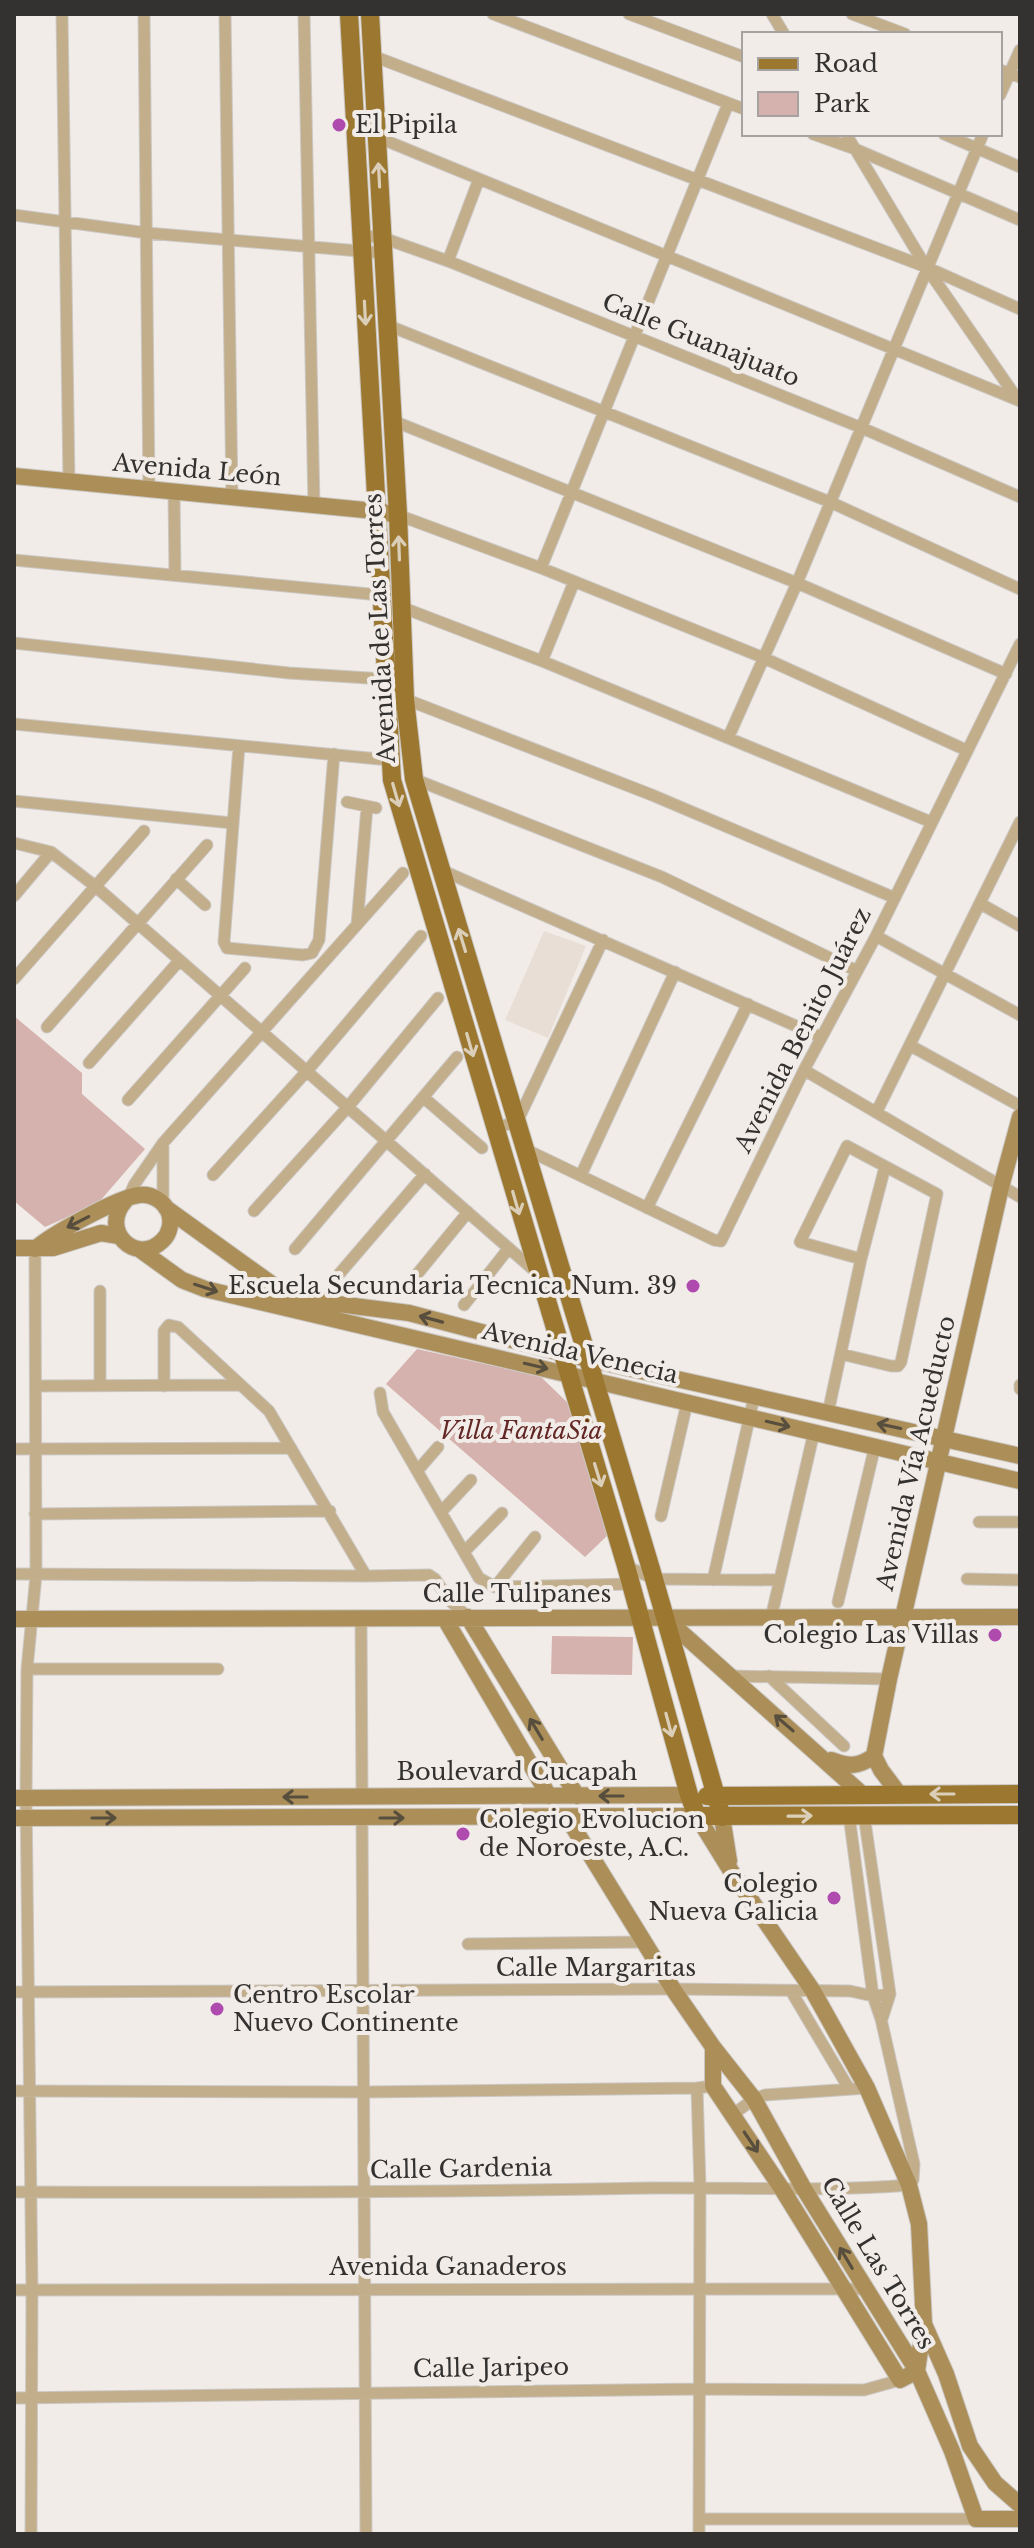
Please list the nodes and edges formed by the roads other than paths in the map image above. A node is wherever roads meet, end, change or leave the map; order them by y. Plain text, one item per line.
1 (62, 14) edge
2 (144, 14) edge
3 (225, 14) edge
4 (304, 14) edge
5 (349, 14) edge
6 (370, 14) edge
7 (493, 14) edge
8 (629, 14) edge
9 (772, 14) edge
10 (852, 14) edge
11 (783, 32) edge
12 (900, 32) edge
13 (1020, 50) edge
14 (373, 56) junction
15 (742, 56) edge
16 (1010, 74) edge
17 (728, 104) junction
18 (742, 108) edge
19 (819, 136) edge
20 (847, 136) edge
21 (949, 136) edge
22 (982, 136) edge
23 (377, 137) junction
24 (977, 147) junction
25 (855, 149) junction
26 (1020, 167) edge
27 (479, 179) junction
28 (696, 180) junction
29 (957, 194) junction
30 (14, 215) edge
31 (1020, 220) edge
32 (65, 222) junction
33 (147, 233) junction
34 (227, 242) junction
35 (361, 243) junction
36 (383, 245) junction
37 (308, 247) junction
38 (665, 254) junction
39 (448, 261) junction
40 (926, 267) junction
41 (1020, 309) edge
42 (387, 325) junction
43 (633, 336) junction
44 (895, 348) junction
45 (1019, 401) edge
46 (603, 411) junction
47 (391, 420) junction
48 (862, 428) junction
49 (14, 476) edge
50 (69, 483) junction
51 (149, 490) junction
52 (571, 491) junction
53 (174, 492) junction
54 (1020, 497) edge
55 (232, 498) junction
56 (830, 502) junction
57 (314, 506) junction
58 (375, 511) junction
59 (398, 515) junction
60 (14, 560) edge
61 (541, 568) junction
62 (175, 574) junction
63 (574, 582) junction
64 (797, 583) junction
65 (1020, 589) edge
66 (380, 595) junction
67 (401, 607) junction
68 (14, 643) edge
69 (1020, 644) edge
70 (764, 658) junction
71 (542, 661) junction
72 (1006, 674) junction
73 (384, 679) junction
74 (405, 699) junction
75 (14, 724) edge
76 (729, 736) junction
77 (239, 746) junction
78 (966, 750) junction
79 (334, 754) junction
80 (389, 760) junction
81 (414, 779) junction
82 (14, 801) edge
83 (347, 802) dead end
84 (931, 822) junction
85 (232, 823) junction
86 (144, 831) dead end
87 (1018, 831) edge
88 (14, 843) edge
89 (207, 845) dead end
90 (51, 852) junction
91 (441, 870) junction
92 (403, 873) dead end
93 (176, 879) junction
94 (95, 886) junction
95 (14, 896) edge
96 (895, 898) junction
97 (981, 904) junction
98 (205, 905) dead end
99 (138, 923) junction
100 (357, 926) junction
101 (1020, 926) edge
102 (421, 936) dead end
103 (876, 936) junction
104 (603, 940) junction
105 (180, 960) junction
106 (245, 968) dead end
107 (857, 971) junction
108 (675, 972) junction
109 (946, 973) junction
110 (14, 979) edge
111 (220, 996) junction
112 (438, 998) dead end
113 (748, 1004) junction
114 (1020, 1015) edge
115 (47, 1027) dead end
116 (263, 1033) junction
117 (821, 1037) junction
118 (911, 1046) junction
119 (457, 1057) dead end
120 (89, 1063) dead end
121 (804, 1070) junction
122 (307, 1071) junction
123 (423, 1097) junction
124 (128, 1100) dead end
125 (1020, 1106) edge
126 (347, 1108) junction
127 (877, 1111) junction
128 (1020, 1117) edge
129 (517, 1122) junction
130 (494, 1128) junction
131 (386, 1140) junction
132 (163, 1143) junction
133 (482, 1148) dead end
134 (525, 1149) junction
135 (885, 1167) junction
136 (425, 1174) junction
137 (213, 1175) dead end
138 (581, 1175) junction
139 (1001, 1187) junction
140 (1020, 1197) edge
141 (126, 1200) junction
142 (164, 1206) junction
143 (647, 1208) junction
144 (254, 1211) dead end
145 (468, 1212) junction
146 (119, 1236) junction
147 (14, 1248) edge
148 (509, 1248) junction
149 (35, 1249) junction
150 (139, 1249) junction
151 (295, 1249) dead end
152 (861, 1259) junction
153 (537, 1272) junction
154 (334, 1280) dead end
155 (405, 1289) dead end
156 (100, 1291) dead end
157 (464, 1305) dead end
158 (561, 1353) junction
159 (841, 1354) junction
160 (588, 1358) junction
161 (567, 1373) junction
162 (594, 1380) junction
163 (100, 1385) junction
164 (240, 1385) junction
165 (36, 1386) junction
166 (164, 1386) junction
167 (380, 1393) dead end
168 (754, 1397) junction
169 (687, 1403) junction
170 (828, 1413) junction
171 (750, 1418) junction
172 (814, 1432) junction
173 (945, 1438) junction
174 (875, 1446) junction
175 (438, 1447) dead end
176 (35, 1448) junction
177 (291, 1448) junction
178 (14, 1449) edge
179 (1020, 1456) edge
180 (940, 1461) junction
181 (418, 1470) junction
182 (471, 1480) dead end
183 (1020, 1481) edge
184 (330, 1511) junction
185 (442, 1511) junction
186 (502, 1513) dead end
187 (35, 1514) junction
188 (661, 1516) dead end
189 (979, 1522) dead end
190 (1020, 1522) edge
191 (535, 1537) dead end
192 (464, 1552) junction
193 (626, 1566) junction
194 (14, 1574) edge
195 (36, 1575) junction
196 (366, 1576) junction
197 (654, 1579) junction
198 (967, 1579) dead end
199 (713, 1580) junction
200 (779, 1580) junction
201 (1020, 1580) edge
202 (631, 1584) junction
203 (495, 1587) junction
204 (450, 1601) junction
205 (838, 1602) dead end
206 (468, 1617) junction
207 (903, 1617) junction
208 (1020, 1617) edge
209 (640, 1618) junction
210 (665, 1618) junction
211 (771, 1618) junction
212 (14, 1619) edge
213 (361, 1619) junction
214 (445, 1619) junction
215 (34, 1620) junction
216 (27, 1669) junction
217 (218, 1669) dead end
218 (730, 1676) junction
219 (769, 1676) junction
220 (889, 1679) junction
221 (844, 1746) dead end
222 (874, 1756) junction
223 (824, 1758) junction
224 (862, 1794) junction
225 (899, 1794) junction
226 (1020, 1794) edge
227 (689, 1795) junction
228 (362, 1796) junction
229 (549, 1796) junction
230 (577, 1796) junction
231 (716, 1796) junction
232 (20, 1798) edge
233 (857, 1815) junction
234 (1020, 1815) edge
235 (697, 1816) junction
236 (567, 1817) junction
237 (722, 1817) junction
238 (20, 1818) edge
239 (362, 1818) junction
240 (868, 1842) junction
241 (853, 1844) junction
242 (731, 1871) junction
243 (643, 1942) junction
244 (468, 1944) dead end
245 (673, 1989) junction
246 (791, 1991) junction
247 (813, 1991) junction
248 (14, 1992) edge
249 (29, 1992) junction
250 (363, 1992) junction
251 (890, 1994) junction
252 (873, 1996) junction
253 (881, 2019) junction
254 (713, 2047) junction
255 (705, 2087) junction
256 (848, 2087) junction
257 (867, 2088) junction
258 (14, 2091) edge
259 (29, 2091) junction
260 (366, 2092) junction
261 (754, 2099) junction
262 (732, 2115) junction
263 (909, 2185) junction
264 (700, 2187) junction
265 (782, 2189) junction
266 (804, 2189) junction
267 (14, 2192) edge
268 (30, 2192) junction
269 (364, 2193) junction
270 (700, 2288) junction
271 (364, 2289) junction
272 (845, 2289) junction
273 (864, 2289) junction
274 (14, 2290) edge
275 (32, 2290) junction
276 (924, 2324) junction
277 (917, 2371) junction
278 (900, 2380) junction
279 (700, 2389) junction
280 (367, 2394) junction
281 (14, 2398) edge
282 (32, 2398) junction
283 (970, 2446) junction
284 (952, 2451) junction
285 (1020, 2505) edge
286 (699, 2519) junction
287 (976, 2519) junction
288 (1020, 2519) edge
289 (31, 2534) edge
290 (366, 2534) edge
291 (699, 2534) edge

1 - 32 street
2 - 33 street
3 - 34 street
4 - 37 street
5 - 35 main road, Avenida de Las Torres
6 - 14 main road, Avenida de Las Torres
7 - 17 street
8 - 15 street
9 - 11 street
10 - 12 street
13 - 16 street
14 - 23 main road, Avenida de Las Torres
14 - 28 street
17 - 18 street
17 - 28 street
19 - 25 street
20 - 25 street
21 - 24 street
22 - 24 street
23 - 27 street
36 -> 23 main road, Avenida de Las Torres
24 - 26 street
24 - 29 street
25 - 29 street
25 - 40 street
27 - 38 street
27 - 39 street
28 - 38 street
28 - 40 street
29 - 31 street
29 - 40 street
30 - 32 street, Calle Guanajuato
32 - 33 street, Calle Guanajuato
32 - 50 street
33 - 34 street, Calle Guanajuato
33 - 51 street
34 - 37 street, Calle Guanajuato
34 - 55 street
35 - 36 street, Calle Guanajuato
35 - 37 street, Calle Guanajuato
35 -> 58 main road, Avenida de Las Torres
36 - 39 street, Calle Guanajuato
36 - 42 main road, Avenida de Las Torres
37 - 57 street
38 - 43 street
38 - 44 street
39 - 43 street, Calle Guanajuato
40 - 41 street
40 - 44 street
40 - 45 street
42 - 46 street
42 - 47 main road, Avenida de Las Torres
43 - 46 street
43 - 48 street, Calle Guanajuato
44 - 45 street
44 - 48 street
46 - 52 street
46 - 56 street
47 - 52 street
47 - 59 main road, Avenida de Las Torres
48 - 54 street, Calle Guanajuato
48 - 56 street
49 - 50 street, Avenida León
50 - 51 street, Avenida León
51 - 53 street, Avenida León
52 - 61 street
52 - 64 street
53 - 55 street, Avenida León
53 - 62 street
55 - 57 street, Avenida León
56 - 64 street
56 - 65 street
57 - 58 street, Avenida León
58 - 59 street, Avenida León
58 - 66 main road, Avenida de Las Torres
59 - 61 street
67 -> 59 main road, Avenida de Las Torres
60 - 62 street
61 - 63 street
62 - 66 street
63 - 70 street
63 - 71 street
64 - 70 street
64 - 72 street
66 - 73 main road, Avenida de Las Torres
67 - 71 street
67 - 74 main road, Avenida de Las Torres
68 - 73 street
69 - 72 street, Avenida Benito Juárez
70 - 76 street
70 - 78 street
71 - 76 street
72 - 78 street, Avenida Benito Juárez
73 - 80 main road, Avenida de Las Torres
74 - 81 main road, Avenida de Las Torres
74 - 96 street
75 - 77 street
76 - 84 street
77 - 79 street
77 - 85 street
78 - 84 street, Avenida Benito Juárez
79 - 80 street
79 - 85 street
80 -> 130 main road, Avenida de Las Torres
81 - 91 main road, Avenida de Las Torres
81 - 107 street
82 - 85 street
83 - 100 street
84 - 96 street, Avenida Benito Juárez
86 - 94 street
87 - 97 street
88 - 90 street
89 - 93 street
90 - 94 street
90 - 95 street
91 - 104 street
129 -> 91 main road, Avenida de Las Torres
92 - 100 street
93 - 98 street
93 - 99 street
94 - 99 street
94 - 110 street
96 - 103 street, Avenida Benito Juárez
97 - 101 street
97 - 109 street
99 - 105 street
99 - 115 street
100 - 116 street
102 - 122 street
103 - 107 street, Avenida Benito Juárez
103 - 109 street
104 - 108 street
104 - 129 street
105 - 111 street
105 - 120 street
106 - 111 street
107 - 117 street, Avenida Benito Juárez
108 - 113 street
108 - 138 street
109 - 114 street
109 - 118 street
111 - 116 street
111 - 124 street
112 - 126 street
113 - 117 street
113 - 143 street
116 - 122 street
116 - 132 street
117 - 121 street, Avenida Benito Juárez
118 - 125 street
118 - 127 street
119 - 123 street
121 - 127 street
121 - 143 street, Avenida Benito Juárez
122 - 126 street
122 - 137 street
123 - 131 street
123 - 133 street
126 - 131 street
126 - 144 street
127 - 139 street
128 - 139 street, Avenida Vía Acueducto
129 - 130 street
129 - 134 main road, Avenida de Las Torres
130 -> 153 main road, Avenida de Las Torres
131 - 136 street
131 - 151 street
132 - 141 street
132 - 142 street
134 - 138 street, Avenida Benito Juárez
134 - 160 main road, Avenida de Las Torres
135 - 152 street
135 - 152 street
135 - 159 street
136 - 145 street
136 - 154 street
138 - 143 street, Avenida Benito Juárez
139 - 140 street
139 - 173 street, Avenida Vía Acueducto
141 - 142 street
141 - 146 street
141 -> 149 street
142 - 150 street
158 -> 142 street, Avenida Venecia
145 - 148 street
145 - 155 street
146 - 149 street
146 - 150 street
147 - 149 street
148 - 153 street
148 - 157 street
149 - 165 street
150 -> 161 street, Avenida Venecia
152 - 159 street
153 - 158 main road, Avenida de Las Torres
156 - 163 street
158 - 160 street, Avenida Venecia
158 - 161 main road, Avenida de Las Torres
159 - 170 street
160 - 162 main road, Avenida de Las Torres
160 - 168 street, Avenida Venecia
161 - 162 street, Avenida Venecia
161 -> 193 main road, Avenida de Las Torres
162 - 169 street, Avenida Venecia
162 - 197 main road, Avenida de Las Torres
163 - 165 street
163 - 166 street
164 - 166 street
164 - 166 street
164 - 177 street
165 - 176 street
167 - 181 street
168 - 170 street, Avenida Venecia
168 - 171 street
169 - 171 street, Avenida Venecia
169 - 188 street
173 -> 170 street, Avenida Venecia
171 -> 172 street, Avenida Venecia
171 - 199 street
172 - 174 street, Avenida Venecia
172 - 200 street
173 - 179 street, Avenida Venecia
173 - 180 street, Avenida Vía Acueducto
174 - 180 street, Avenida Venecia
174 - 205 street
175 - 181 street
176 - 177 street
176 - 178 street
176 - 187 street
177 - 184 street
180 - 183 street, Avenida Venecia
180 - 207 street, Avenida Vía Acueducto
181 - 185 street
182 - 185 street
184 - 187 street
184 - 196 street
185 - 192 street
186 - 192 street
187 - 195 street
189 - 190 street
191 - 203 street
192 - 203 street
193 - 197 street
193 - 202 main road, Avenida de Las Torres
194 - 195 street
195 - 196 street
195 - 215 street
196 - 204 street
197 - 199 street
197 - 210 main road, Avenida de Las Torres
198 - 201 street
199 - 200 street
200 - 211 street
202 - 203 street
202 - 209 main road, Avenida de Las Torres
204 - 206 street
204 - 214 street
206 - 209 street, Calle Tulipanes
206 - 214 street, Calle Tulipanes
230 -> 206 street
207 - 208 street, Calle Tulipanes
207 - 211 street, Calle Tulipanes
207 - 220 street, Avenida Vía Acueducto
209 - 210 street, Calle Tulipanes
209 -> 227 main road, Avenida de Las Torres
210 - 211 street, Calle Tulipanes
210 - 218 street
210 - 231 main road, Avenida de Las Torres
212 - 215 street, Calle Tulipanes
213 - 214 street, Calle Tulipanes
213 - 215 street, Calle Tulipanes
213 - 228 street
214 - 229 street
215 - 216 street
216 - 217 street
216 - 232 street
218 - 219 street
223 -> 218 street
219 - 220 street
219 - 221 street
220 - 222 street, Avenida Vía Acueducto
222 - 223 street
222 - 225 street
223 - 224 street
224 - 225 main road, Boulevard Cucapah
224 - 231 main road, Boulevard Cucapah
226 -> 225 main road, Boulevard Cucapah
227 -> 230 street, Boulevard Cucapah
227 - 231 main road, Boulevard Cucapah
227 - 235 main road, Avenida de Las Torres
228 - 229 street, Boulevard Cucapah
228 -> 232 street, Boulevard Cucapah
229 - 230 street, Boulevard Cucapah
231 - 237 main road, Avenida de Las Torres
232 - 238 street
233 - 234 main road, Boulevard Cucapah
237 -> 233 main road, Boulevard Cucapah
233 - 240 street
233 - 241 street
235 - 236 street, Boulevard Cucapah
235 - 237 main road, Boulevard Cucapah
235 - 242 street
239 -> 236 street, Boulevard Cucapah
236 - 243 street, Calle Las Torres
237 - 242 street
238 -> 239 street, Boulevard Cucapah
238 - 249 street
239 - 250 street
240 - 241 street
240 - 251 street
241 - 252 street
242 - 247 street
243 - 244 street
243 - 245 street, Calle Las Torres
245 - 246 street, Calle Margaritas
245 - 250 street, Calle Margaritas
245 - 254 street, Calle Las Torres
246 - 247 street, Calle Margaritas
246 - 256 street
247 - 252 street, Calle Margaritas
247 - 257 street
248 - 249 street, Calle Margaritas
249 - 250 street, Calle Margaritas
249 - 259 street
250 - 260 street
251 - 252 street, Calle Margaritas
251 - 253 street
252 - 253 street
253 - 263 street
254 - 255 street
254 - 261 street, Calle Las Torres
255 - 260 street
255 - 262 street, Calle Las Torres
255 - 264 street
256 - 257 street
256 - 261 street
257 - 263 street
258 - 259 street
259 - 260 street
259 - 268 street
260 - 269 street
261 - 262 street
261 - 266 street, Calle Las Torres
262 -> 265 street, Calle Las Torres
263 - 266 street, Calle Gardenia
263 - 276 street
264 - 265 street, Calle Gardenia
264 - 269 street, Calle Gardenia
264 - 270 street
265 - 266 street, Calle Gardenia
265 - 272 street, Calle Las Torres
273 -> 266 street, Calle Las Torres
267 - 268 street, Calle Gardenia
268 - 269 street, Calle Gardenia
268 - 275 street
269 - 271 street
270 - 271 street, Avenida Ganaderos
270 - 272 street, Avenida Ganaderos
270 - 279 street
271 - 275 street, Avenida Ganaderos
271 - 280 street
272 - 273 street, Avenida Ganaderos
272 - 278 street, Calle Las Torres
273 - 277 street, Calle Las Torres
274 - 275 street, Avenida Ganaderos
275 - 282 street
276 - 277 street
276 - 283 street
277 - 278 street, Calle Jaripeo
277 - 284 street, Calle Las Torres
278 - 279 street, Calle Jaripeo
279 - 280 street, Calle Jaripeo
279 - 286 street
280 - 282 street, Calle Jaripeo
280 - 290 street
281 - 282 street, Calle Jaripeo
282 - 289 street
283 - 284 street
283 - 285 street
284 - 287 street, Calle Las Torres
286 - 287 street
286 - 291 street
287 - 288 street

